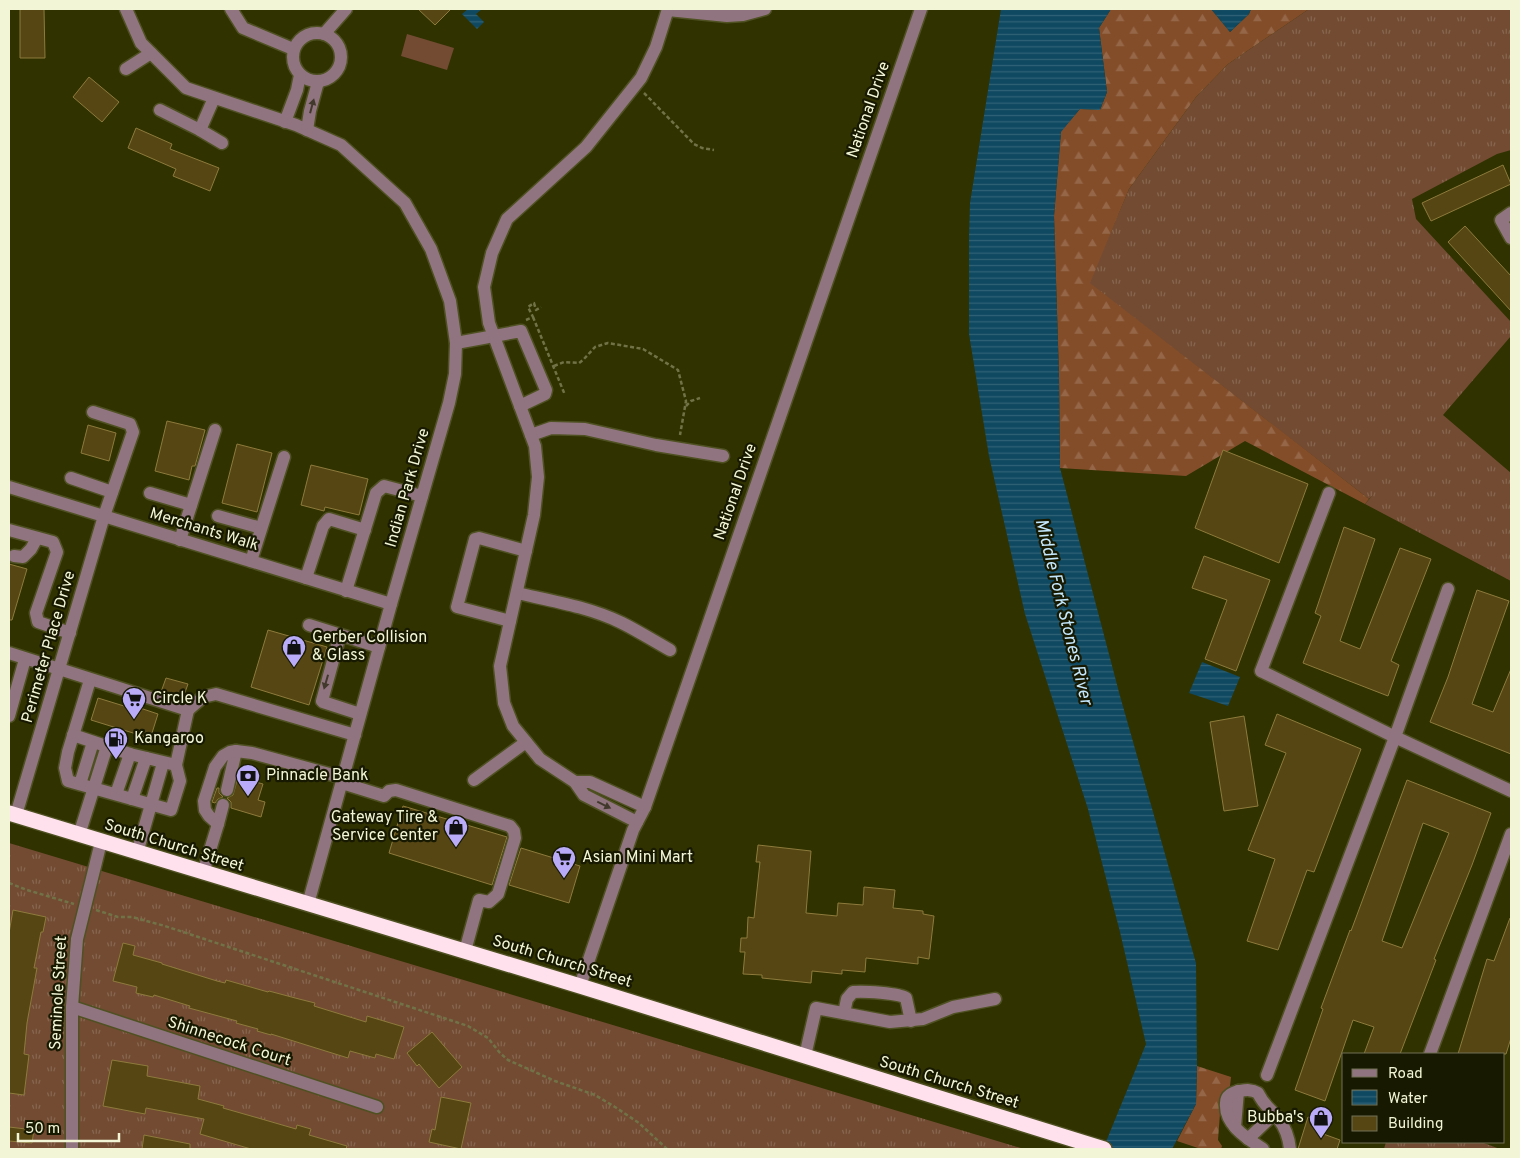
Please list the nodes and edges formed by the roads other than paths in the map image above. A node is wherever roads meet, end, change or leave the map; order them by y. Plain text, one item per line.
1 (126, 9) edge
2 (231, 9) edge
3 (346, 9) edge
4 (668, 9) edge
5 (765, 9) edge
6 (921, 9) edge
7 (324, 34) junction
8 (293, 49) junction
9 (151, 53) junction
10 (126, 69) dead end
11 (300, 75) junction
12 (318, 82) junction
13 (214, 98) junction
14 (160, 110) dead end
15 (286, 122) junction
16 (200, 130) junction
17 (307, 130) junction
18 (222, 143) dead end
19 (1511, 213) edge
20 (1511, 238) edge
21 (494, 337) junction
22 (456, 343) junction
23 (520, 406) junction
24 (93, 412) dead end
25 (215, 430) dead end
26 (531, 435) junction
27 (724, 456) dead end
28 (284, 457) dead end
29 (71, 478) dead end
30 (9, 487) edge
31 (112, 492) junction
32 (150, 493) dead end
33 (1329, 493) dead end
34 (422, 496) junction
35 (191, 505) junction
36 (104, 516) junction
37 (218, 516) dead end
38 (261, 528) junction
39 (9, 530) edge
40 (365, 530) junction
41 (36, 538) junction
42 (180, 540) junction
43 (526, 551) junction
44 (14, 556) dead end
45 (251, 561) junction
46 (306, 578) junction
47 (1448, 590) dead end
48 (346, 591) junction
49 (517, 593) junction
50 (391, 604) junction
51 (510, 621) junction
52 (309, 625) dead end
53 (70, 633) junction
54 (340, 635) junction
55 (379, 646) junction
56 (670, 650) dead end
57 (9, 653) edge
58 (26, 659) junction
59 (59, 670) junction
60 (90, 680) junction
61 (188, 710) junction
62 (360, 714) junction
63 (9, 716) edge
64 (355, 734) junction
65 (73, 735) junction
66 (1395, 737) junction
67 (94, 742) junction
68 (526, 742) junction
69 (107, 746) junction
70 (236, 751) junction
71 (130, 754) junction
72 (146, 758) junction
73 (169, 764) junction
74 (474, 780) dead end
75 (343, 781) junction
76 (575, 782) junction
77 (87, 786) junction
78 (227, 790) dead end
79 (1511, 791) edge
80 (116, 794) junction
81 (132, 799) junction
82 (151, 804) junction
83 (223, 805) dead end
84 (645, 806) junction
85 (12, 814) edge
86 (637, 822) junction
87 (218, 824) junction
88 (1511, 834) edge
89 (79, 835) junction
90 (101, 842) junction
91 (137, 853) junction
92 (203, 873) junction
93 (308, 904) junction
94 (465, 951) junction
95 (580, 986) junction
96 (995, 999) dead end
97 (72, 1007) junction
98 (844, 1013) junction
99 (911, 1021) junction
100 (1430, 1053) edge
101 (805, 1056) junction
102 (1267, 1075) dead end
103 (377, 1107) dead end
104 (1274, 1114) junction
105 (1248, 1138) junction
106 (72, 1149) edge
107 (1104, 1149) edge
108 (1263, 1149) edge
109 (1290, 1149) edge

1 - 9 street, Indian Park Drive
2 - 8 street
3 - 7 street
4 - 5 street
4 - 21 street
6 - 84 street, National Drive
7 - 8 street
7 - 12 street
8 - 11 street
9 - 10 street
9 - 13 street, Indian Park Drive
11 - 12 street
11 - 15 street
17 -> 12 street
13 - 15 street, Indian Park Drive
13 - 16 street
14 - 16 street
15 - 17 street, Indian Park Drive
16 - 18 street
17 - 22 street, Indian Park Drive
19 - 20 street
21 - 22 street
21 - 23 street
21 - 23 street
22 - 34 street, Indian Park Drive
23 - 26 street
24 - 31 street, Perimeter Place Drive
25 - 35 street
26 - 27 street
26 - 43 street
28 - 38 street
29 - 31 street
30 - 36 street, Merchants Walk
31 - 36 street, Perimeter Place Drive
32 - 35 street
33 - 66 street
34 - 40 street
34 - 50 street, Indian Park Drive
35 - 42 street
36 - 42 street, Merchants Walk
36 - 53 street, Perimeter Place Drive
37 - 38 street
38 - 45 street
39 - 41 street
40 - 46 street
40 - 48 street
41 - 44 street
41 - 53 street
42 - 45 street, Merchants Walk
43 - 49 street
43 - 51 street
45 - 46 street, Merchants Walk
46 - 48 street, Merchants Walk
47 - 66 street
48 - 50 street, Merchants Walk
49 - 51 street
49 - 56 street
50 - 55 street, Indian Park Drive
51 - 68 street
52 - 54 street
53 - 59 street, Perimeter Place Drive
54 - 55 street
54 -> 62 street
55 - 62 street, Indian Park Drive
57 - 58 street
58 - 59 street
58 - 63 street
59 - 60 street
59 - 85 street, Perimeter Place Drive
60 - 61 street
60 - 65 street
61 - 64 street
61 - 73 street
62 - 64 street, Indian Park Drive
64 - 75 street, Indian Park Drive
65 - 67 street
65 - 77 street
66 - 79 street
66 - 102 street
67 - 69 street
67 - 77 street
68 - 74 street
68 - 76 street
69 - 71 street
69 - 77 street
70 - 75 street
70 - 78 street
70 - 87 street
71 - 72 street
71 - 80 street
72 - 73 street
72 - 81 street
73 - 82 street
73 - 82 street
75 - 93 street, Indian Park Drive
75 - 94 street
76 - 84 street
76 -> 86 street
77 - 80 street
77 - 89 street
80 - 81 street
81 - 82 street
82 - 91 street
83 - 87 street
84 - 86 street, National Drive
85 - 89 highway, South Church Street
86 - 95 street, National Drive
87 - 92 street
88 - 100 street
89 - 90 highway, South Church Street
90 - 91 highway, South Church Street
90 - 97 street, Seminole Street
91 - 92 highway, South Church Street
92 - 93 highway, South Church Street
93 - 94 highway, South Church Street
94 - 95 highway, South Church Street
95 - 101 highway, South Church Street
96 - 99 street
97 - 103 street, Shinnecock Court
97 - 106 street, Seminole Street
98 - 99 street
98 - 99 street
98 - 101 street
101 - 107 highway, South Church Street
104 - 105 street
104 - 105 street
104 - 109 street
105 - 108 street

